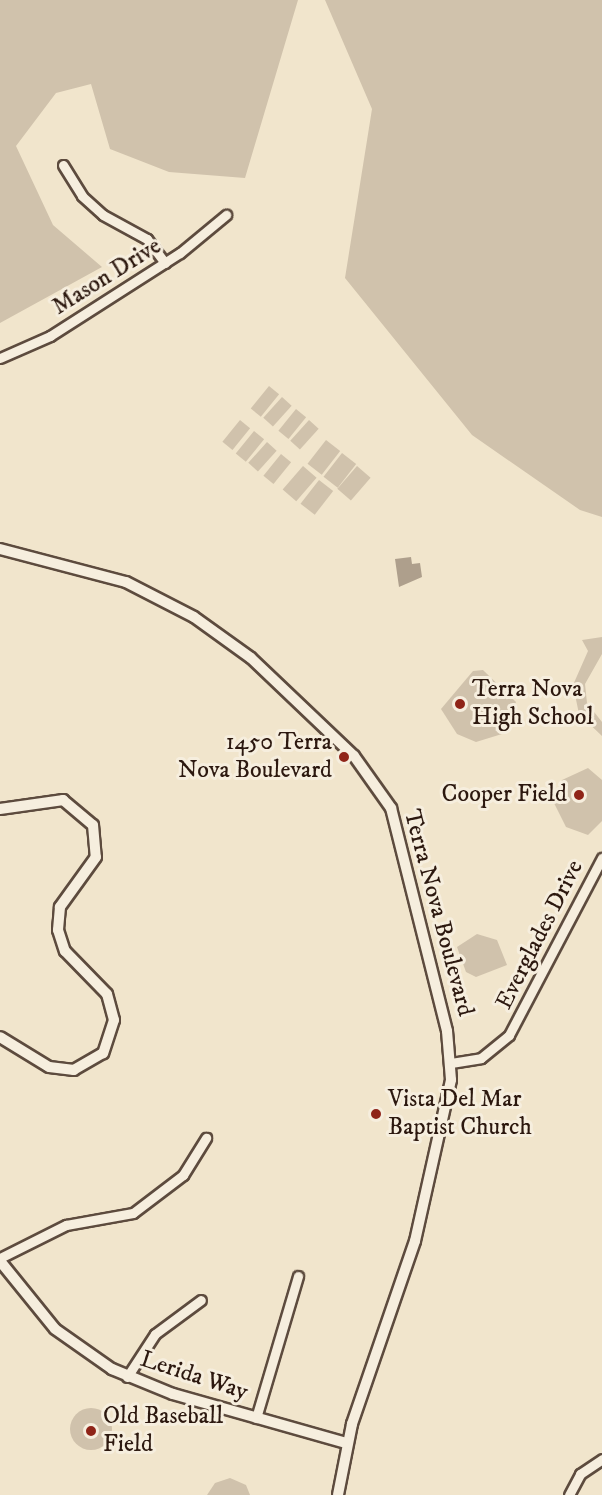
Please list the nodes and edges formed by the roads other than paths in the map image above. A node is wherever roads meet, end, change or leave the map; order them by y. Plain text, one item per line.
1 (63, 165) dead end
2 (226, 215) dead end
3 (165, 263) junction
4 (0, 358) edge
5 (0, 549) edge
6 (0, 808) edge
7 (602, 858) edge
8 (0, 1037) edge
9 (452, 1063) junction
10 (206, 1138) dead end
11 (0, 1260) edge
12 (298, 1276) dead end
13 (201, 1300) dead end
14 (127, 1377) junction
15 (256, 1418) junction
16 (346, 1443) junction
17 (602, 1459) edge
18 (338, 1495) edge
19 (569, 1495) edge

1 - 3 street
2 - 3 street, Mason Drive
3 - 4 street, Mason Drive
5 - 9 street, Terra Nova Boulevard
6 - 8 street
7 - 9 street, Everglades Drive
9 - 16 street, Terra Nova Boulevard
10 - 11 street
11 - 14 street, Lerida Way
12 - 15 street
13 - 14 street
14 - 15 street, Lerida Way
15 - 16 street, Lerida Way
16 - 18 street, Terra Nova Boulevard
17 - 19 street

